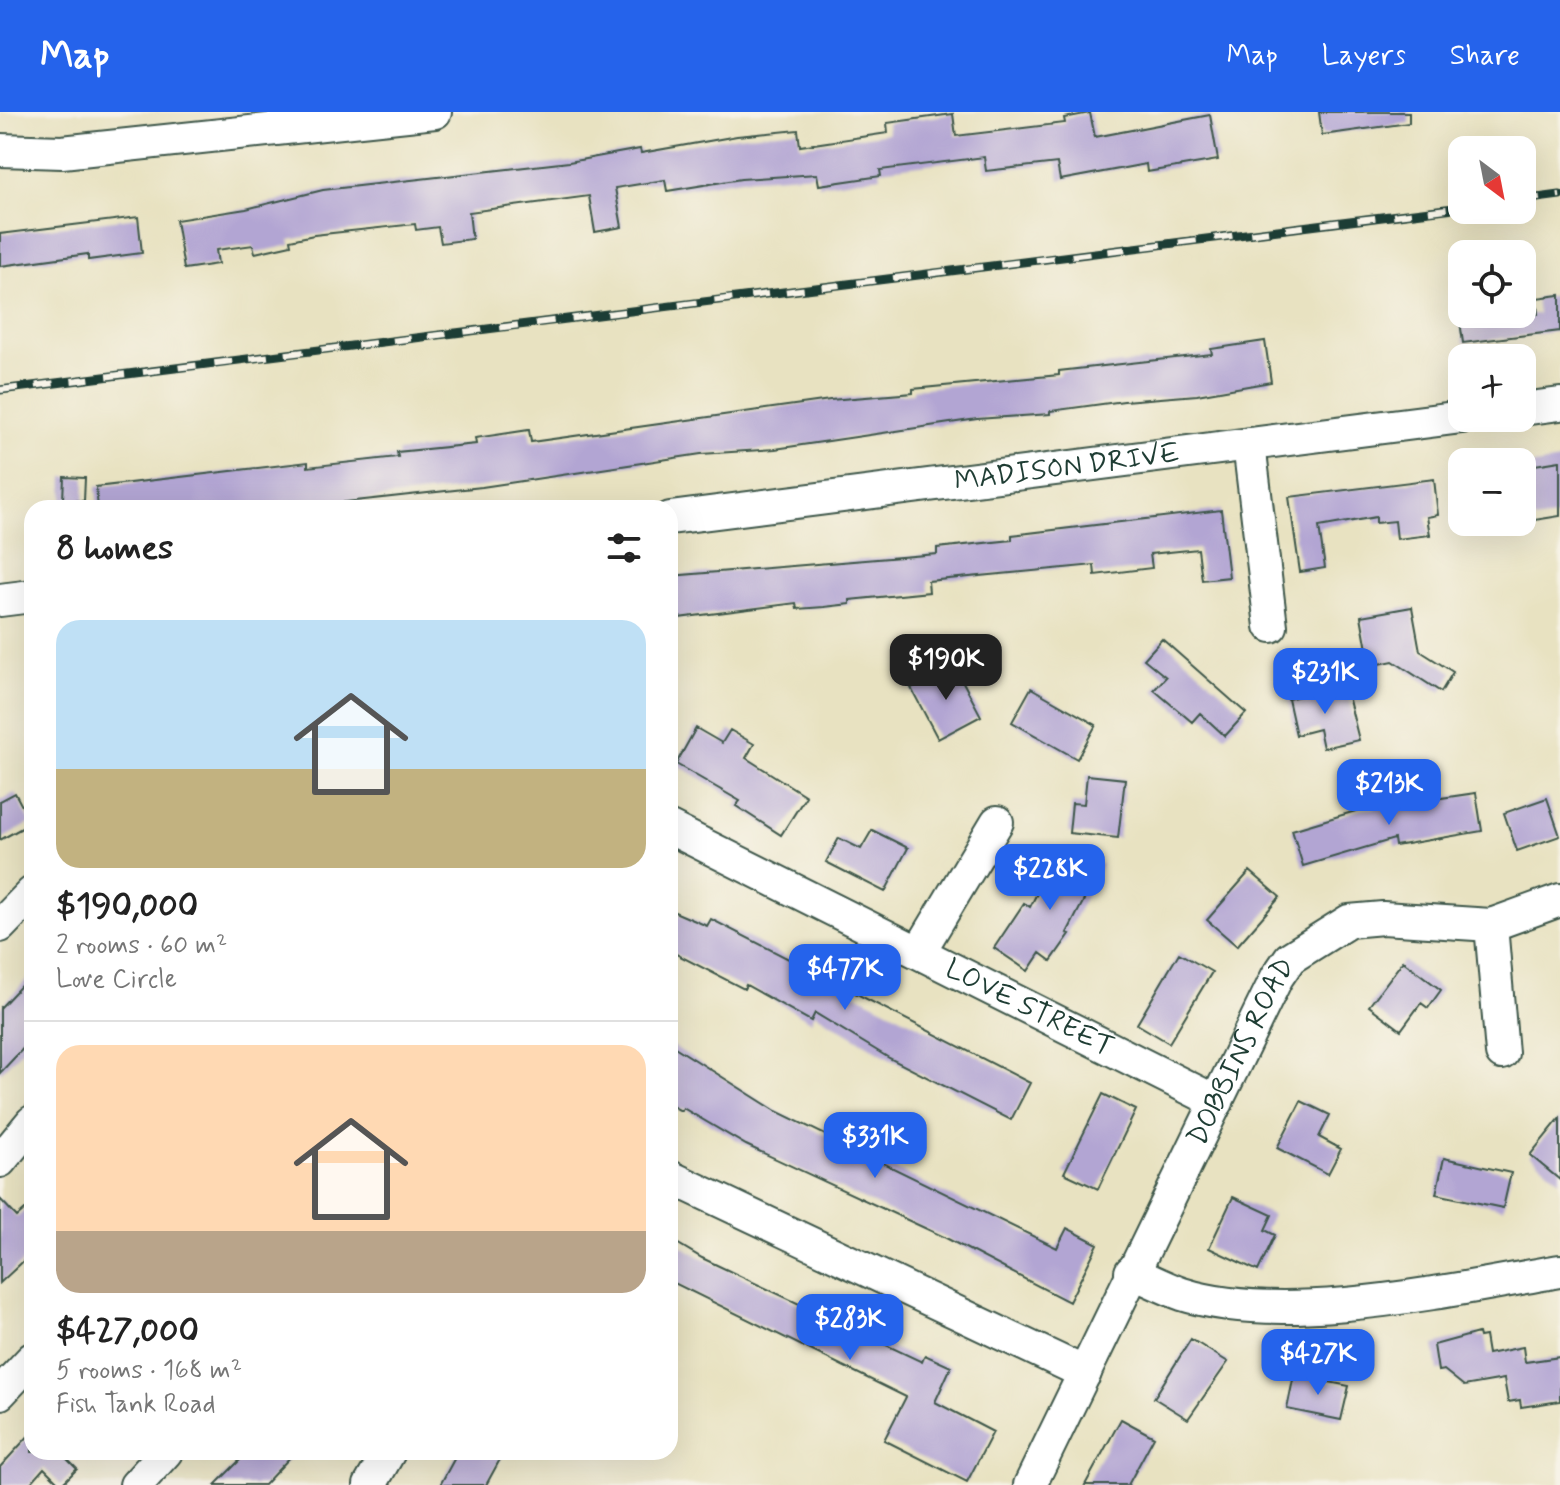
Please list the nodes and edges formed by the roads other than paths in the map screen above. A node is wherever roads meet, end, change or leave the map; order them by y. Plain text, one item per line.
1 (435, 112) edge
2 (342, 118) edge
3 (0, 150) edge
4 (1560, 404) edge
5 (1536, 407) edge
6 (1448, 419) edge
7 (1249, 444) junction
8 (678, 517) edge
9 (24, 597) edge
10 (0, 600) edge
11 (1271, 626) dead end
12 (997, 822) dead end
13 (678, 832) edge
14 (1560, 900) edge
15 (24, 901) edge
16 (1491, 925) junction
17 (0, 926) edge
18 (919, 952) junction
19 (1502, 1053) dead end
20 (1217, 1102) junction
21 (24, 1132) edge
22 (0, 1161) edge
23 (678, 1181) edge
24 (1560, 1271) edge
25 (1131, 1272) junction
26 (24, 1368) edge
27 (1085, 1373) junction
28 (0, 1393) edge
29 (159, 1460) edge
30 (384, 1460) edge
31 (136, 1485) edge
32 (370, 1485) edge
33 (1030, 1485) edge

1 - 2 street
2 - 3 street
4 - 5 street
6 - 7 street, MADISON DRIVE
7 - 8 street, MADISON DRIVE
7 - 11 street
9 - 10 street
12 - 18 street
13 - 18 street, LOVE STREET
14 - 16 street, DOBBINS ROAD
15 - 17 street
16 - 19 street
16 - 20 street, DOBBINS ROAD
18 - 20 street, LOVE STREET
20 - 25 street, DOBBINS ROAD
21 - 22 street
23 - 27 street
24 - 25 street
25 - 27 street, DOBBINS ROAD
26 - 28 street
27 - 33 street, DOBBINS ROAD
29 - 31 street
30 - 32 street

